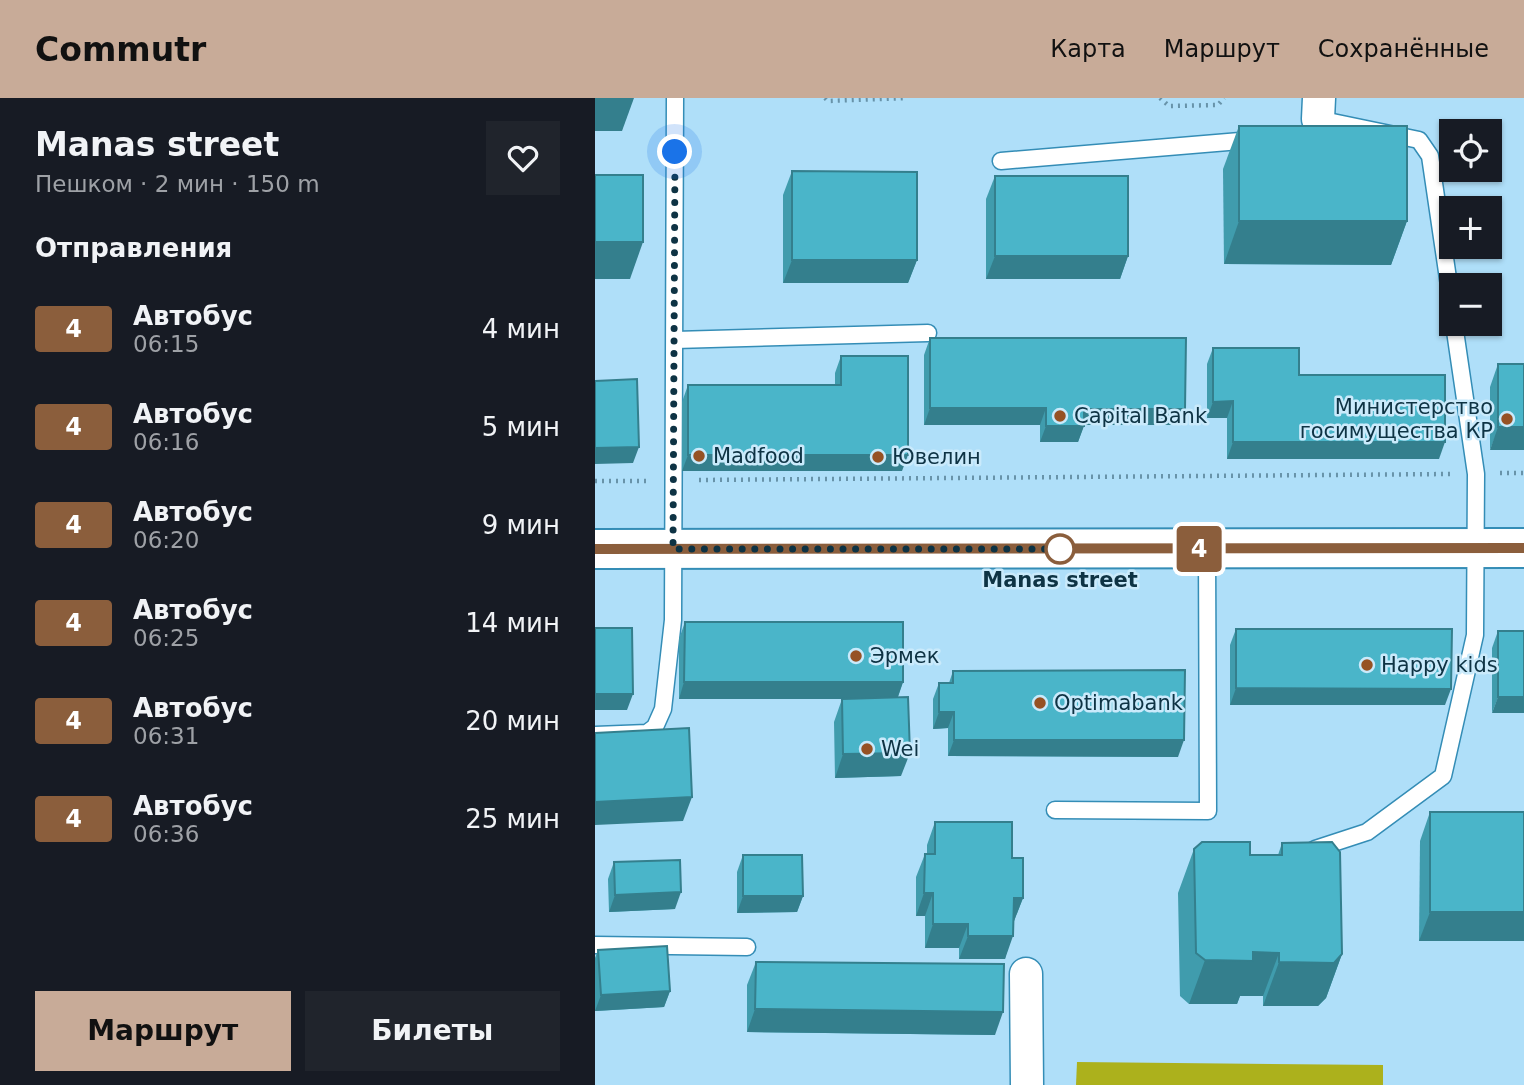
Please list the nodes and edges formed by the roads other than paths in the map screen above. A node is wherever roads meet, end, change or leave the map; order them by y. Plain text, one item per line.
1 (675, 98) edge
2 (1311, 116) edge
3 (1271, 138) edge
4 (1001, 161) dead end
5 (1447, 273) edge
6 (928, 333) dead end
7 (1456, 336) edge
8 (675, 340) junction
9 (1474, 548) junction
10 (1524, 548) edge
11 (595, 549) edge
12 (673, 549) junction
13 (1207, 549) junction
14 (595, 735) edge
15 (1055, 810) dead end
16 (1294, 857) edge
17 (595, 945) edge
18 (747, 947) dead end
19 (1026, 974) dead end
20 (1027, 1085) edge

1 - 8 lane
2 - 5 lane
3 - 4 lane
6 - 8 lane
7 - 9 lane
8 - 12 lane
9 - 10 main road
9 - 13 main road
9 - 16 lane
11 - 12 main road
12 - 13 main road
12 - 14 lane
13 - 15 lane
17 - 18 lane
19 - 20 street

